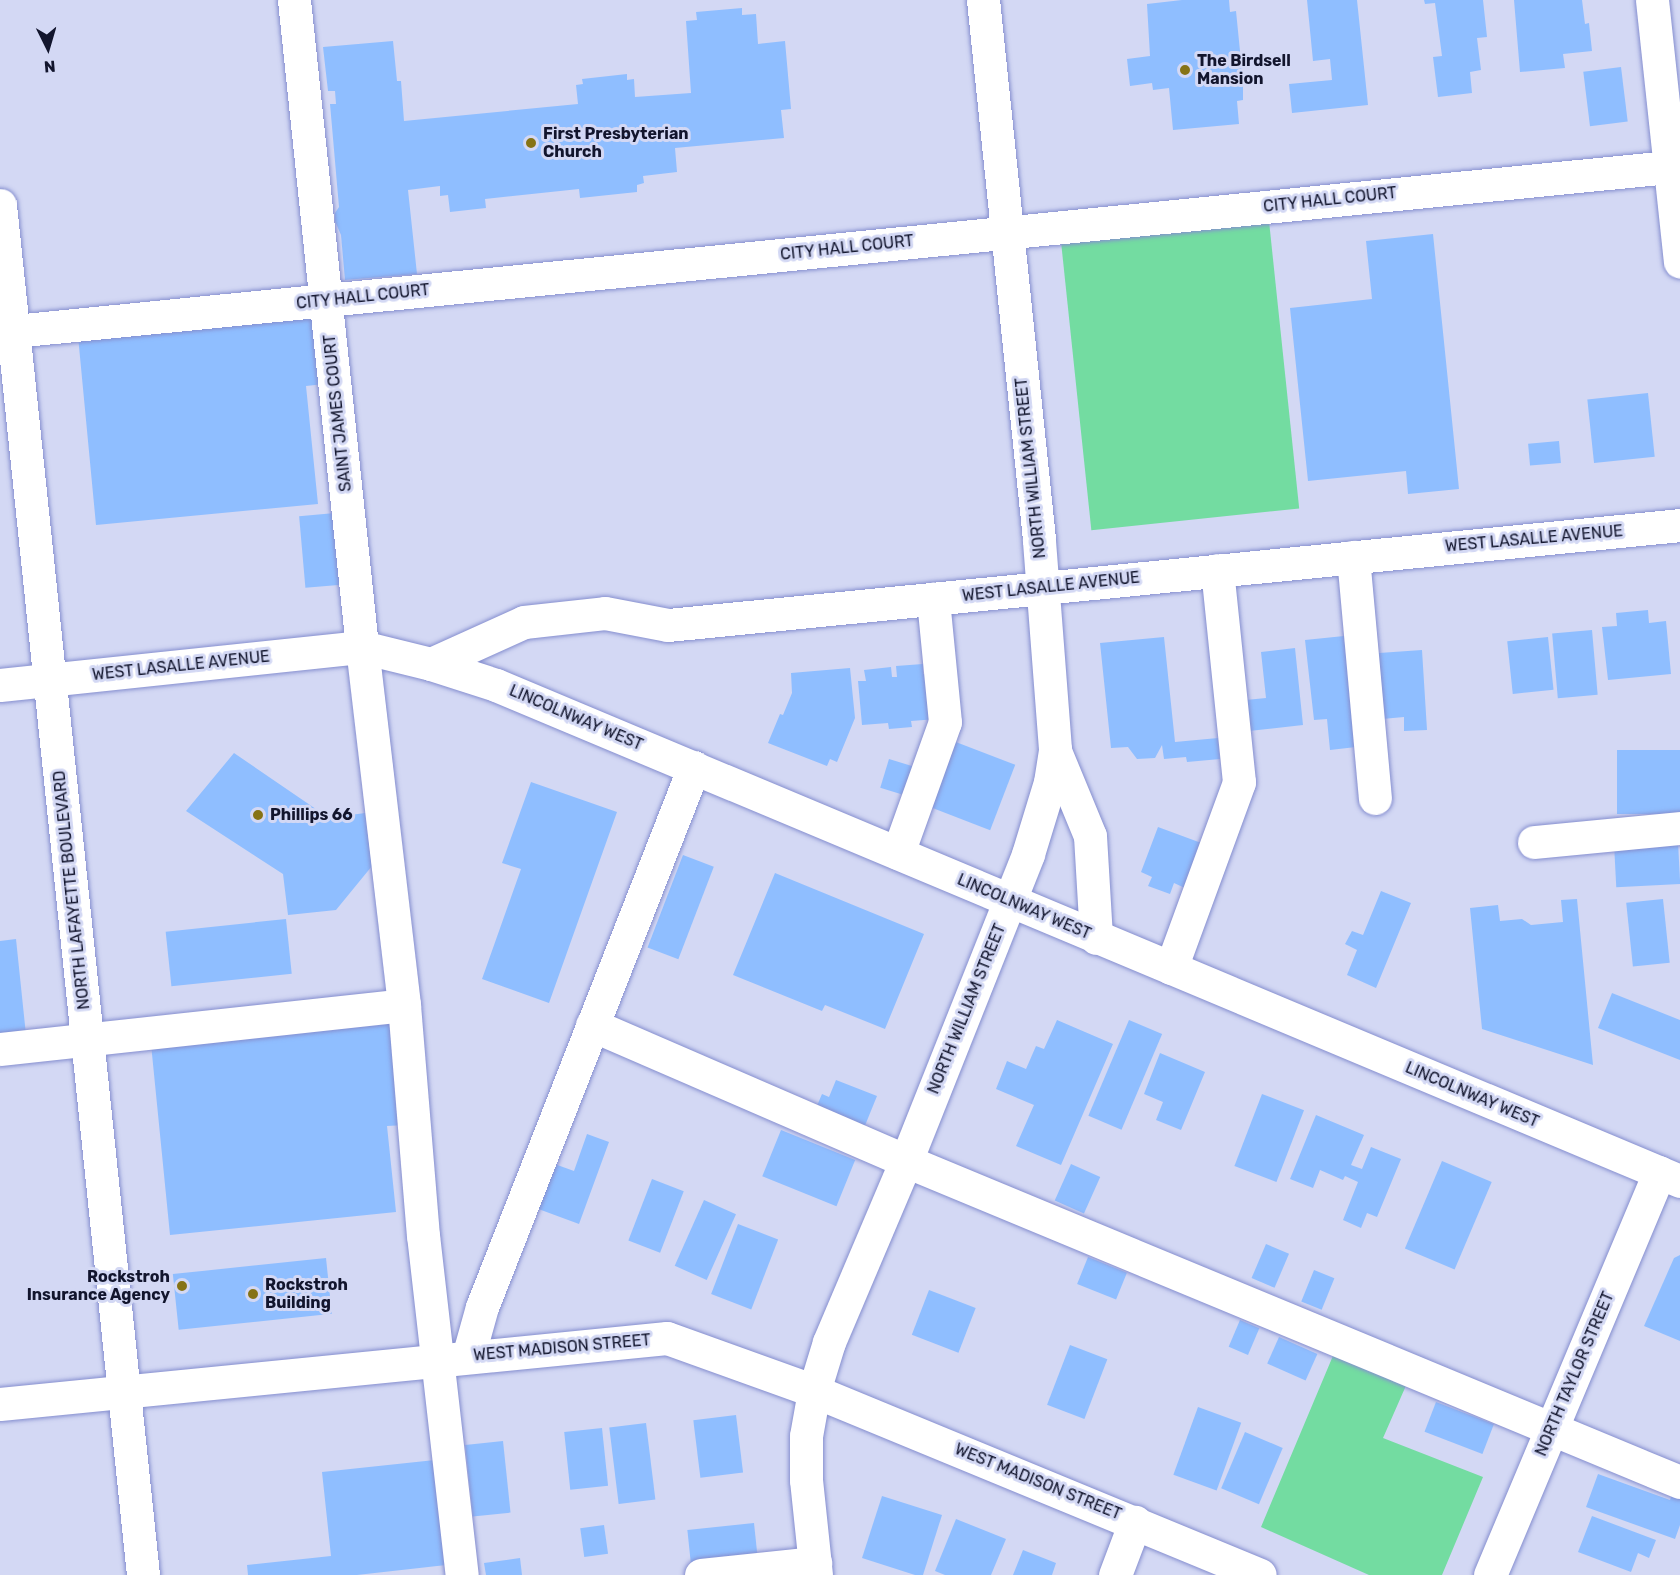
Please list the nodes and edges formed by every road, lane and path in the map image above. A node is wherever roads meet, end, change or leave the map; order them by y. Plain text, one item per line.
1 (294, 0) edge
2 (983, 0) edge
3 (1652, 0) edge
4 (1675, 166) edge
5 (0, 205) edge
6 (1008, 233) junction
7 (1680, 262) edge
8 (326, 300) junction
9 (14, 331) junction
10 (1680, 525) edge
11 (1353, 557) junction
12 (1217, 570) junction
13 (1043, 589) junction
14 (933, 599) junction
15 (362, 647) junction
16 (431, 664) junction
17 (50, 680) junction
18 (0, 685) edge
19 (1054, 750) junction
20 (694, 767) junction
21 (1375, 798) dead end
22 (1680, 828) edge
23 (1534, 842) dead end
24 (898, 853) junction
25 (1010, 901) junction
26 (1096, 938) junction
27 (1172, 968) junction
28 (404, 1005) junction
29 (592, 1025) junction
30 (87, 1040) junction
31 (0, 1048) edge
32 (906, 1161) junction
33 (1670, 1177) edge
34 (453, 1358) junction
35 (814, 1390) junction
36 (123, 1392) junction
37 (0, 1404) edge
38 (1552, 1428) junction
39 (1680, 1482) edge
40 (1135, 1522) junction
41 (815, 1569) edge
42 (143, 1575) edge
43 (462, 1575) edge
44 (701, 1575) edge
45 (1115, 1575) edge
46 (1260, 1575) edge
47 (1490, 1575) edge

1 - 8 street, SAINT JAMES COURT
2 - 6 street, NORTH WILLIAM STREET
3 - 4 street
4 - 6 street, CITY HALL COURT
4 - 7 street
5 - 9 street, NORTH LAFAYETTE BOULEVARD
6 - 8 street, CITY HALL COURT
6 - 13 street, NORTH WILLIAM STREET
8 - 9 street, CITY HALL COURT
8 - 15 street, SAINT JAMES COURT
9 - 17 street, NORTH LAFAYETTE BOULEVARD
10 - 11 street, WEST LASALLE AVENUE
11 - 12 street, WEST LASALLE AVENUE
11 - 21 street
12 - 13 street, WEST LASALLE AVENUE
12 - 27 street
13 - 14 street, WEST LASALLE AVENUE
13 - 19 street, NORTH WILLIAM STREET
14 - 16 street, WEST LASALLE AVENUE
14 - 24 street
15 - 16 street, LINCOLNWAY WEST
15 - 17 street, WEST LASALLE AVENUE
15 - 28 street, SAINT JAMES COURT
16 - 20 street, LINCOLNWAY WEST
17 - 18 street, WEST LASALLE AVENUE
17 - 30 street, NORTH LAFAYETTE BOULEVARD
19 - 25 street, NORTH WILLIAM STREET
19 - 26 street
20 - 24 street, LINCOLNWAY WEST
20 - 29 street
22 - 23 street
24 - 25 street, LINCOLNWAY WEST
25 - 26 street, LINCOLNWAY WEST
25 - 32 street, NORTH WILLIAM STREET
26 - 27 street, LINCOLNWAY WEST
27 - 33 street, LINCOLNWAY WEST
28 - 30 street
28 - 34 street, SAINT JAMES COURT
29 - 32 street
29 - 34 street
30 - 31 street
30 - 36 street, NORTH LAFAYETTE BOULEVARD
32 - 35 street, NORTH WILLIAM STREET
32 - 38 street
33 - 38 street, NORTH TAYLOR STREET
34 - 35 street, WEST MADISON STREET
34 - 36 street, WEST MADISON STREET
34 - 43 street, SAINT JAMES COURT
35 - 40 street, WEST MADISON STREET
35 - 41 street, NORTH WILLIAM STREET
36 - 37 street, WEST MADISON STREET
36 - 42 street, NORTH LAFAYETTE BOULEVARD
38 - 39 street
38 - 47 street, NORTH TAYLOR STREET
40 - 45 street
40 - 46 street, WEST MADISON STREET
41 - 44 street

